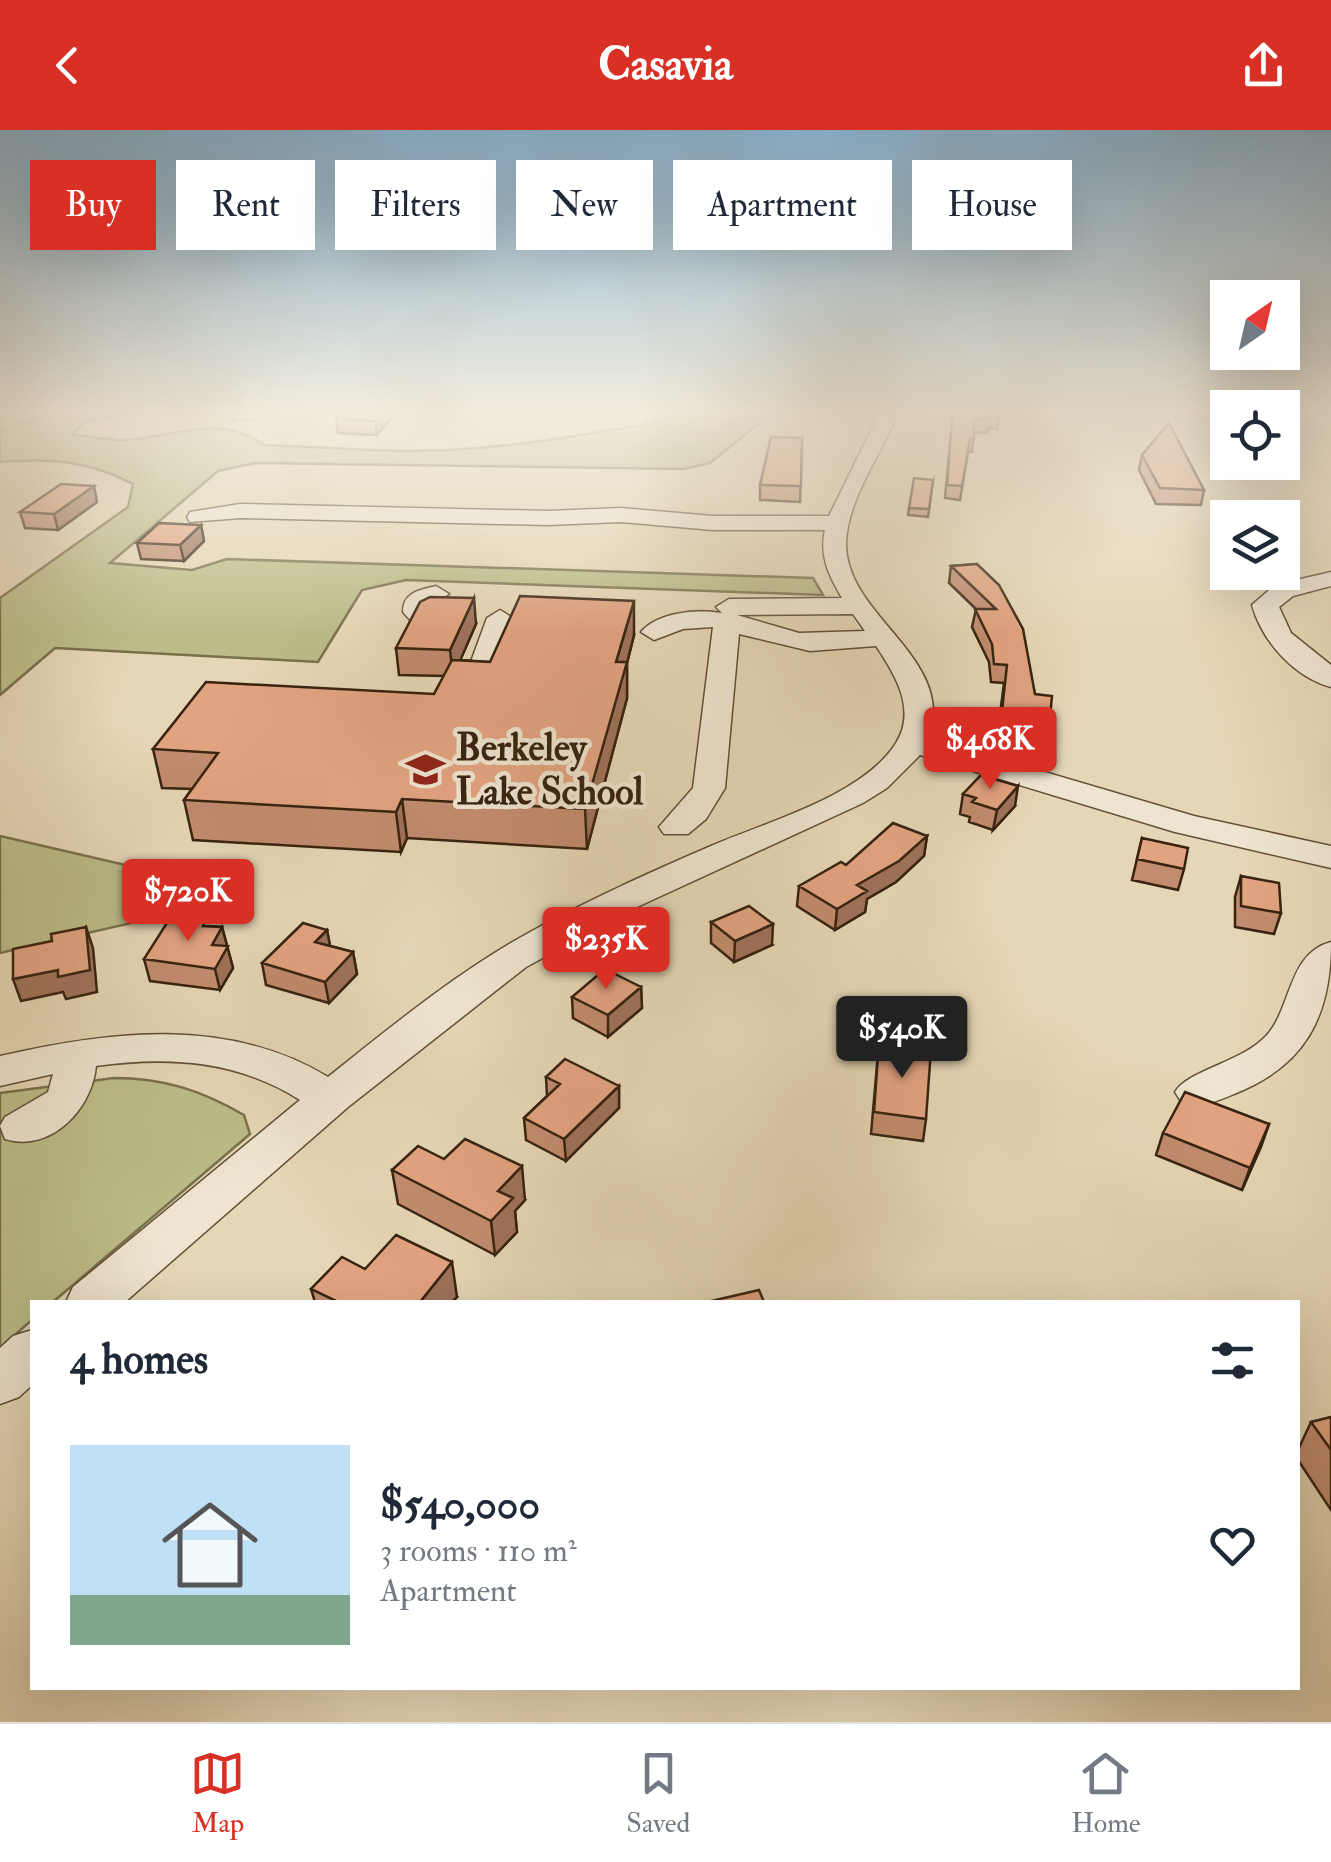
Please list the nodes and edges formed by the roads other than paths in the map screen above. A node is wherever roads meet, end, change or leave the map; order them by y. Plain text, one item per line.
1 (856, 484) edge
2 (198, 517) dead end
3 (838, 524) junction
4 (1331, 579) edge
5 (860, 606) junction
6 (703, 609) junction
7 (500, 618) dead end
8 (647, 626) dead end
9 (886, 636) junction
10 (480, 675) edge
11 (1331, 678) edge
12 (913, 744) junction
13 (676, 827) dead end
14 (1331, 856) edge
15 (1331, 954) edge
16 (76, 1055) junction
17 (0, 1070) edge
18 (1197, 1092) edge
19 (328, 1096) junction
20 (21, 1128) dead end
21 (93, 1300) edge
22 (30, 1354) edge
23 (0, 1381) edge

1 - 3 street
2 - 3 street
3 - 5 street
4 - 11 street
5 - 6 street
5 - 9 street
6 - 8 street
6 - 9 street
6 - 13 street
7 - 10 street
9 - 12 street
12 - 14 street
12 - 19 street
15 - 18 street
16 - 17 street
16 - 19 street
16 - 20 street
19 - 21 street
22 - 23 street

